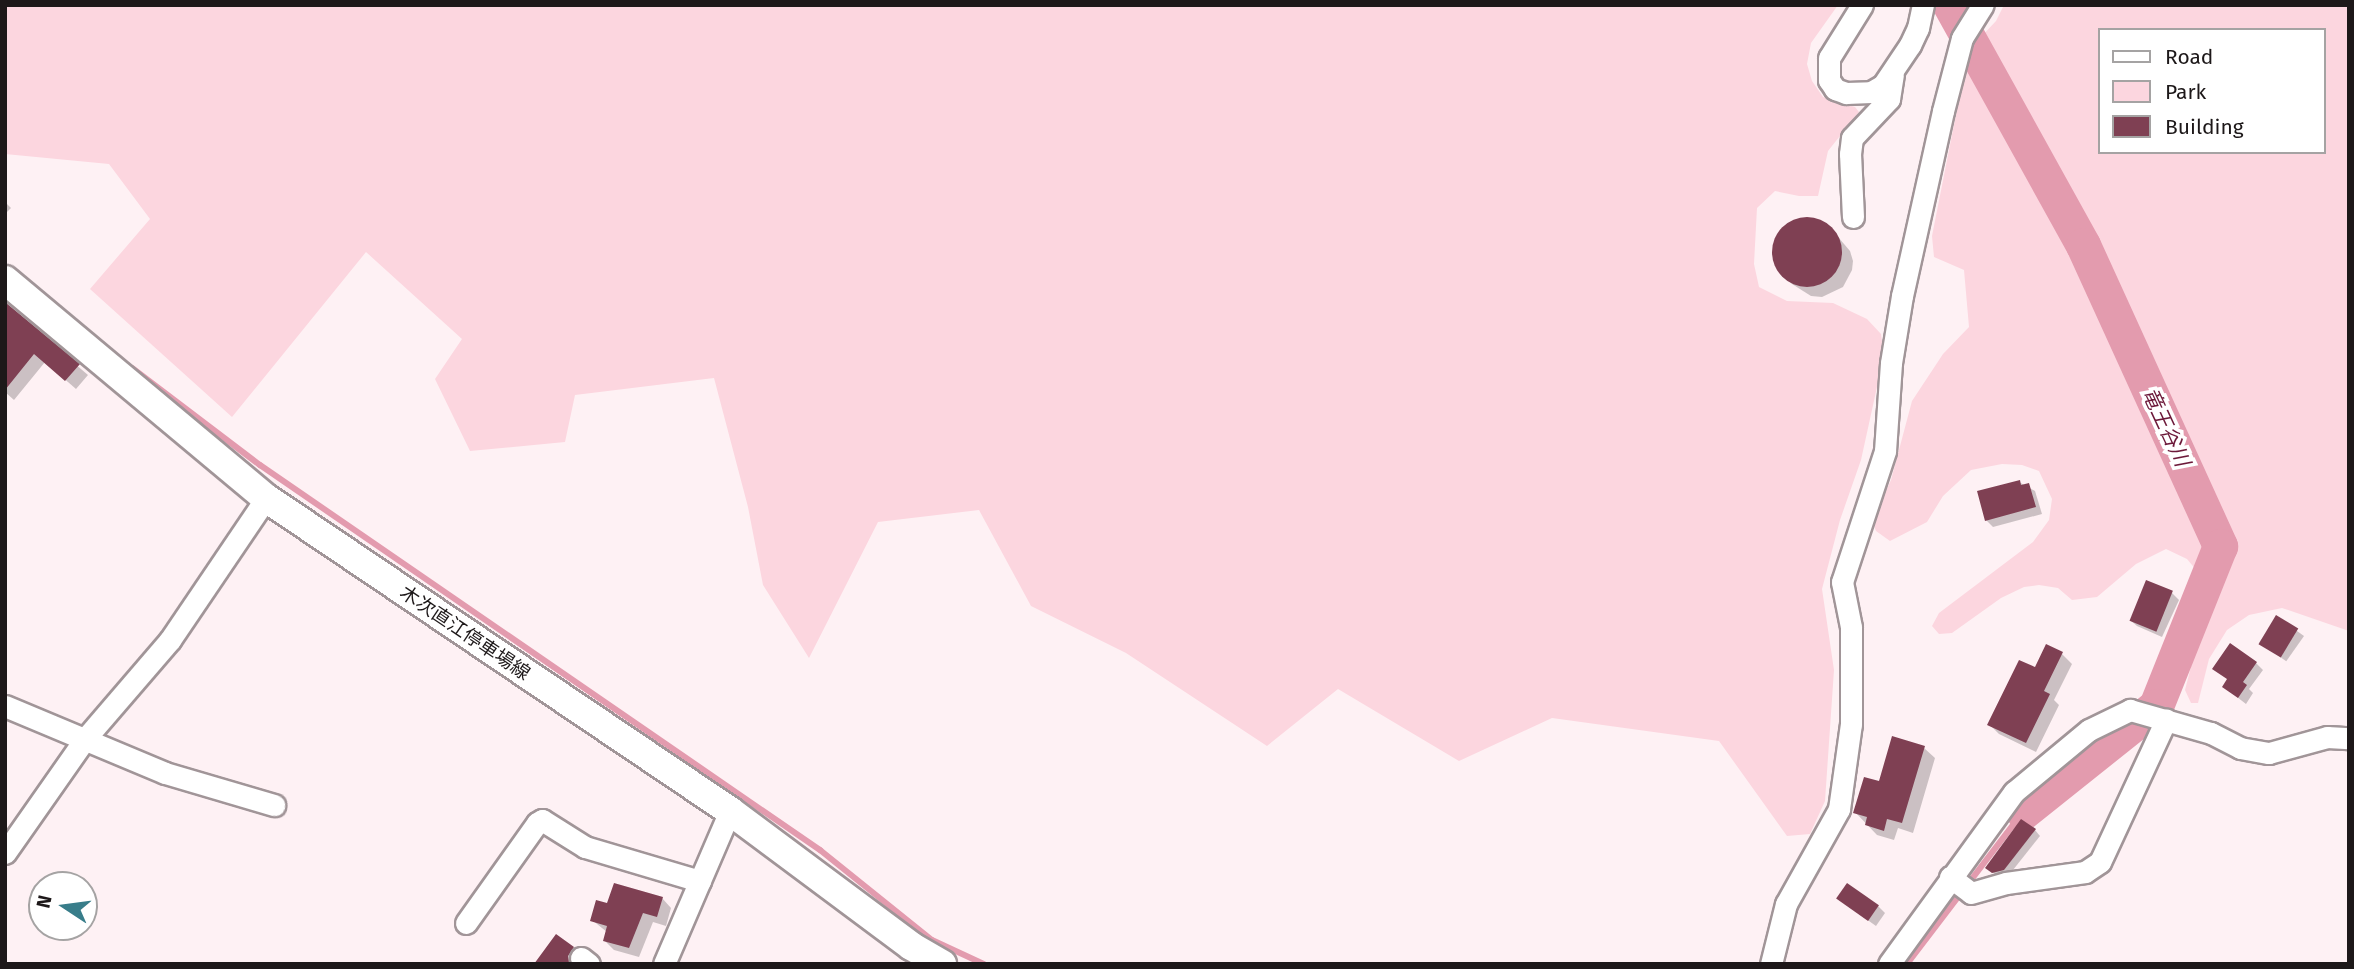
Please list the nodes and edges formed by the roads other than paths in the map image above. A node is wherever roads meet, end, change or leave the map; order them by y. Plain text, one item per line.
1 (1862, 5) edge
2 (1923, 5) edge
3 (1983, 5) edge
4 (1893, 74) junction
5 (1853, 216) dead end
6 (5, 280) edge
7 (266, 498) junction
8 (5, 706) edge
9 (2166, 720) junction
10 (2349, 738) edge
11 (84, 740) junction
12 (274, 805) dead end
13 (730, 811) junction
14 (5, 853) edge
15 (1950, 877) junction
16 (700, 881) junction
17 (466, 923) dead end
18 (664, 964) edge
19 (942, 964) edge
20 (1771, 964) edge
21 (1889, 964) edge

1 - 4 street
2 - 4 street
3 - 20 street
4 - 5 street
6 - 7 main road, 木次直江停車場線
7 - 11 street
7 - 13 main road, 木次直江停車場線
8 - 11 street
9 - 10 street
9 - 15 street
9 - 15 street
11 - 12 street
11 - 14 street
13 - 16 street
13 - 19 main road, 木次直江停車場線
15 - 21 street
16 - 17 street
16 - 18 street

